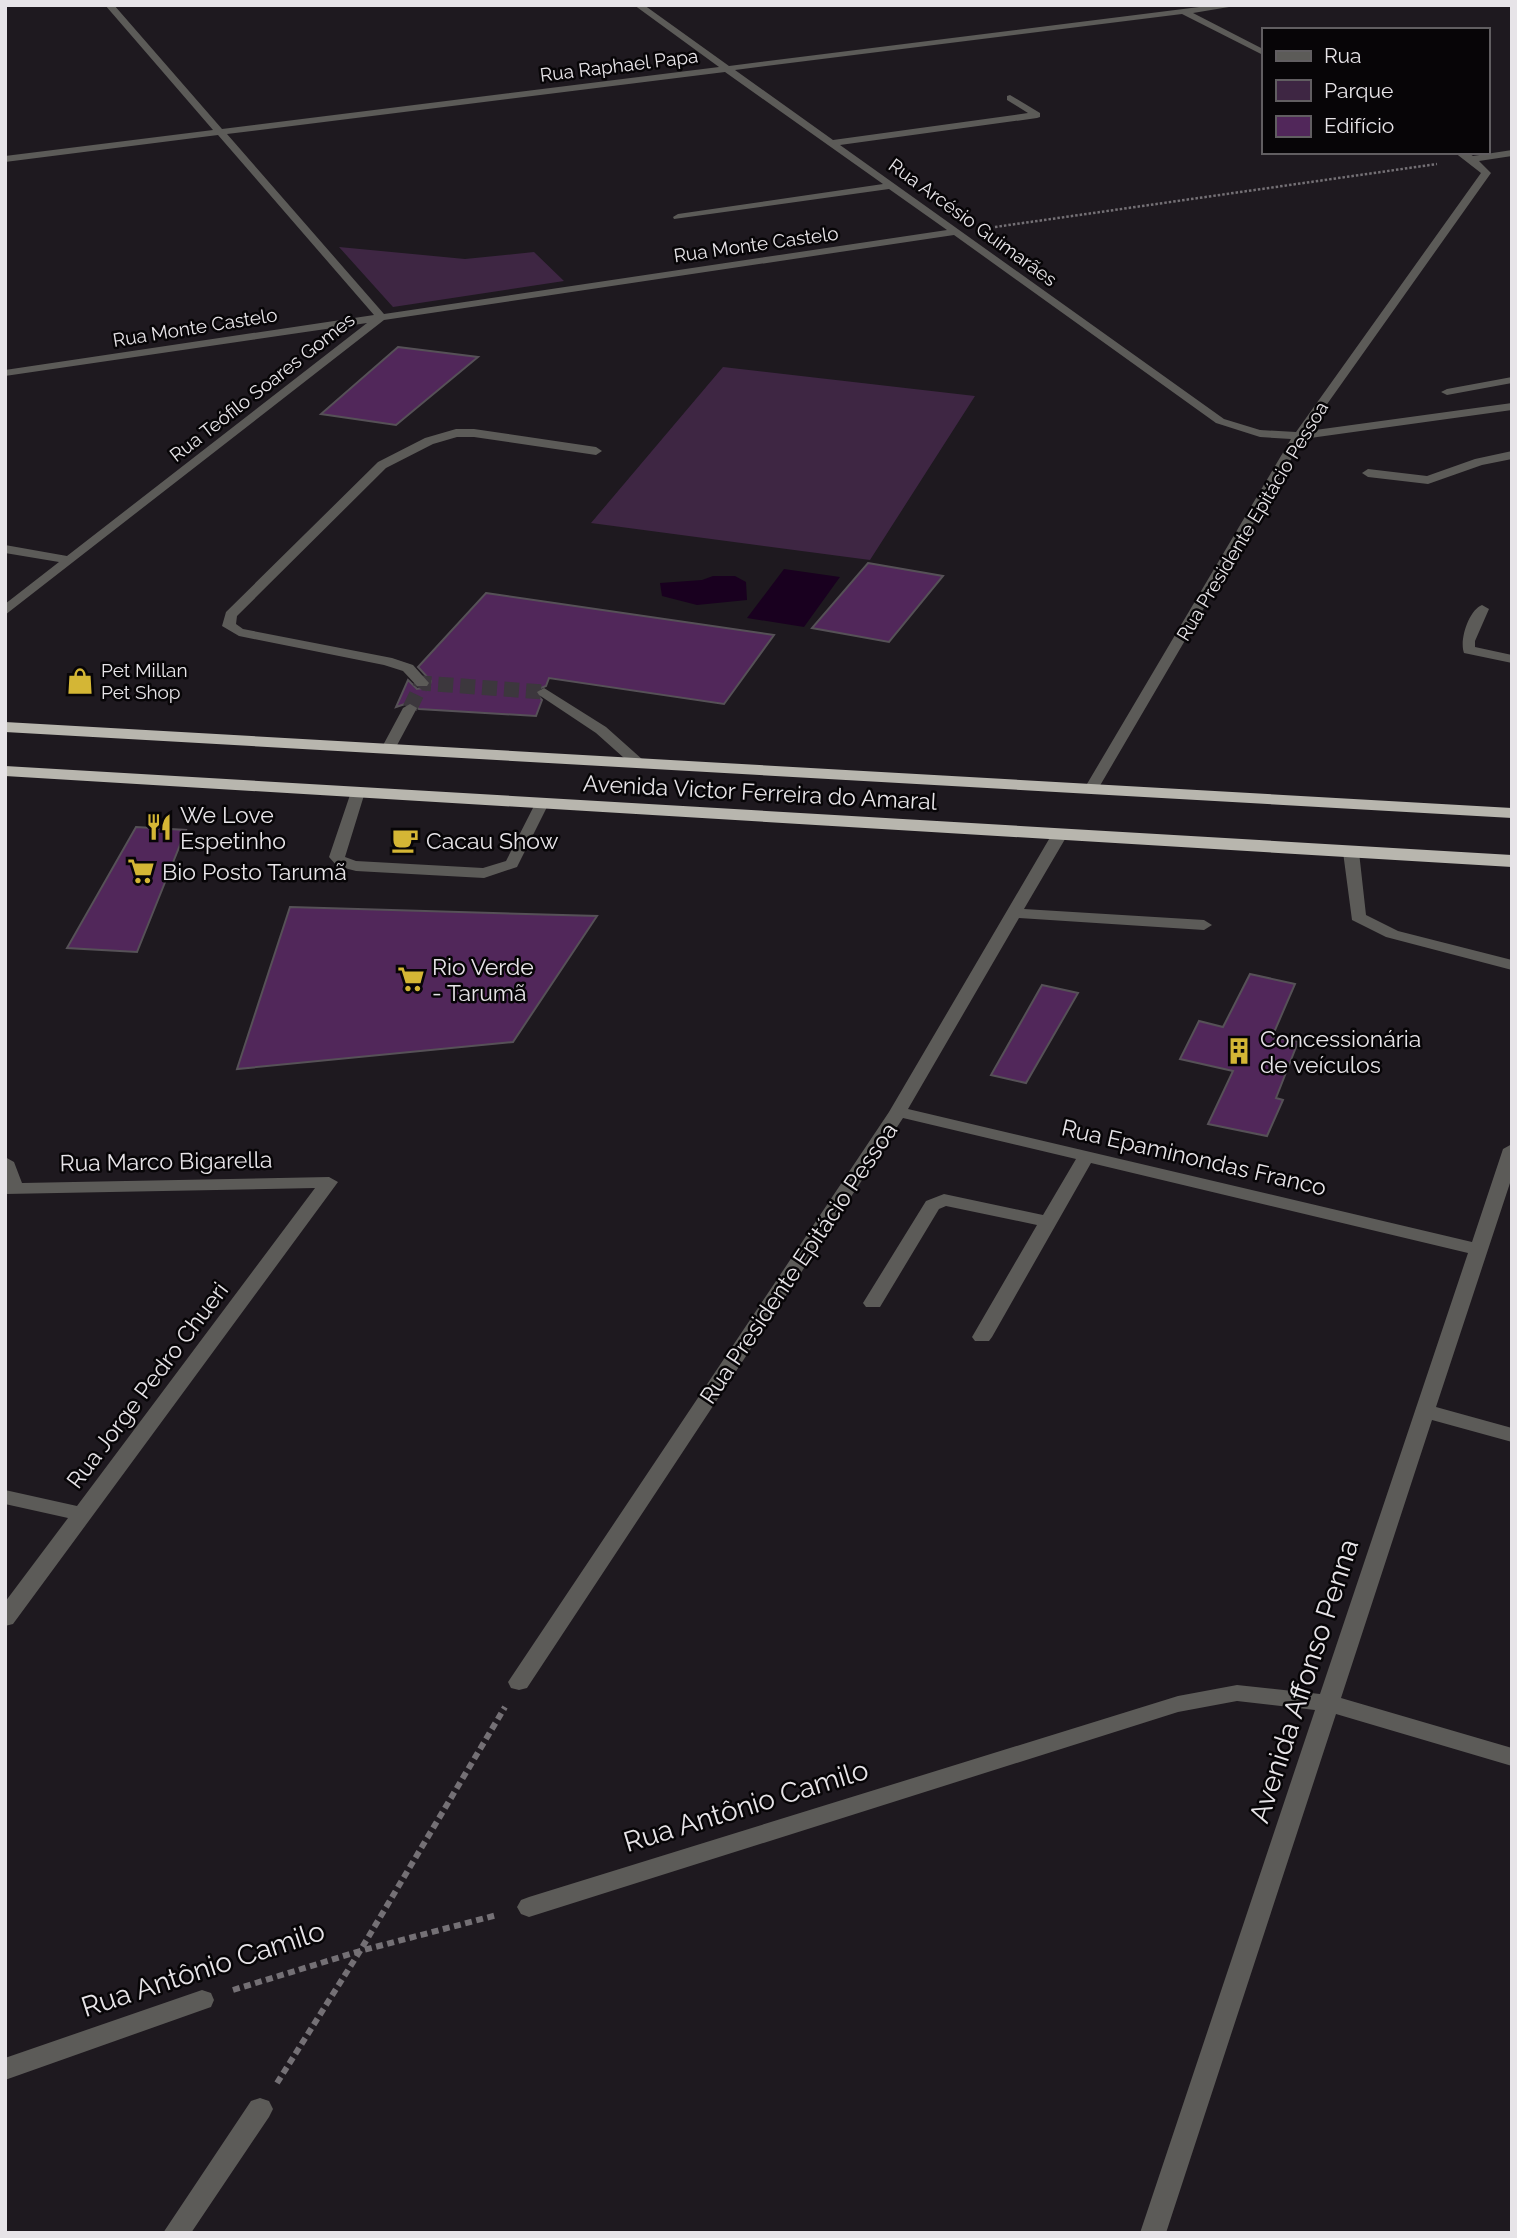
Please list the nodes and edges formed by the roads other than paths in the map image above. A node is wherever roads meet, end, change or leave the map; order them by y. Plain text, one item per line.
1 (109, 5) edge
2 (638, 5) edge
3 (1172, 5) edge
4 (1237, 5) edge
5 (1184, 12) junction
6 (1262, 51) edge
7 (727, 69) junction
8 (1010, 97) dead end
9 (220, 132) junction
10 (832, 144) junction
11 (1512, 153) edge
12 (1463, 154) edge
13 (5, 159) edge
14 (1472, 159) junction
15 (892, 186) junction
16 (678, 217) dead end
17 (956, 232) junction
18 (381, 317) junction
19 (5, 373) edge
20 (1512, 380) edge
21 (1447, 393) dead end
22 (1512, 406) edge
23 (1299, 436) junction
24 (596, 451) dead end
25 (1512, 454) edge
26 (1368, 473) dead end
27 (5, 549) edge
28 (69, 560) junction
29 (1482, 609) dead end
30 (5, 611) edge
31 (1512, 659) edge
32 (422, 683) dead end
33 (544, 692) tunnel mouth
34 (410, 708) tunnel mouth
35 (5, 727) edge
36 (388, 749) junction
37 (638, 763) junction
38 (5, 771) edge
39 (1091, 789) junction
40 (358, 792) junction
41 (542, 803) junction
42 (1512, 813) edge
43 (1060, 834) junction
44 (1351, 852) junction
45 (1512, 861) edge
46 (1014, 913) junction
47 (1204, 925) dead end
48 (1512, 965) edge
49 (898, 1112) junction
50 (1512, 1149) edge
51 (1086, 1157) junction
52 (5, 1162) edge
53 (329, 1182) joint
54 (10, 1189) edge
55 (1048, 1222) junction
56 (1478, 1249) junction
57 (873, 1303) dead end
58 (982, 1337) dead end
59 (1424, 1411) junction
60 (1512, 1435) edge
61 (5, 1497) edge
62 (83, 1514) junction
63 (5, 1618) edge
64 (519, 1682) road end
65 (1328, 1703) junction
66 (1512, 1757) edge
67 (528, 1907) road end
68 (202, 2000) road end
69 (5, 2069) edge
70 (260, 2109) road end
71 (176, 2233) edge
72 (1153, 2233) edge

1 - 9 street, Rua Teófilo Soares Gomes
2 - 7 street, Rua Arcésio Guimarães
3 - 5 street
4 - 5 street, Rua Raphael Papa
5 - 6 street
5 - 7 street, Rua Raphael Papa
7 - 9 street, Rua Raphael Papa
7 - 10 street, Rua Arcésio Guimarães
8 - 10 street
9 - 13 street, Rua Raphael Papa
9 - 18 street, Rua Teófilo Soares Gomes
10 - 15 street, Rua Arcésio Guimarães
11 - 14 street
12 - 14 street
14 - 23 street, Rua Presidente Epitácio Pessoa
15 - 16 street
15 - 17 street, Rua Arcésio Guimarães
17 - 18 street, Rua Monte Castelo
17 - 23 street, Rua Arcésio Guimarães
18 - 19 street, Rua Monte Castelo
18 - 28 street, Rua Teófilo Soares Gomes
20 - 21 street
22 - 23 street, Rua Arcésio Guimarães
23 - 39 street, Rua Presidente Epitácio Pessoa
24 - 32 street
25 - 26 street
27 - 28 street
28 - 30 street, Rua Teófilo Soares Gomes
29 - 31 street
33 - 37 street
34 - 36 street
35 - 36 highway, Avenida Victor Ferreira do Amaral
36 - 37 highway, Avenida Victor Ferreira do Amaral
37 - 39 highway, Avenida Victor Ferreira do Amaral
38 - 40 highway, Avenida Victor Ferreira do Amaral
39 - 42 highway, Avenida Victor Ferreira do Amaral
40 - 41 highway, Avenida Victor Ferreira do Amaral
40 - 41 street
41 - 43 highway, Avenida Victor Ferreira do Amaral
43 - 44 highway, Avenida Victor Ferreira do Amaral
43 - 46 street, Rua Presidente Epitácio Pessoa
44 - 45 highway, Avenida Victor Ferreira do Amaral
44 - 48 street
46 - 47 street
46 - 49 street, Rua Presidente Epitácio Pessoa
49 - 51 street, Rua Epaminondas Franco
49 - 64 street, Rua Presidente Epitácio Pessoa
50 - 56 street, Avenida Affonso Penna
51 - 55 street
51 - 56 street, Rua Epaminondas Franco
52 - 54 street
53 - 54 street, Rua Marco Bigarella
53 - 62 street, Rua Jorge Pedro Chueri
55 - 57 street
55 - 58 street
56 - 59 street, Avenida Affonso Penna
59 - 60 street
59 - 65 street, Avenida Affonso Penna
61 - 62 street
62 - 63 street, Rua Jorge Pedro Chueri
65 - 66 street, Rua Antônio Camilo
65 - 67 street, Rua Antônio Camilo
65 - 72 street, Avenida Affonso Penna
68 - 69 street, Rua Antônio Camilo
70 - 71 street

